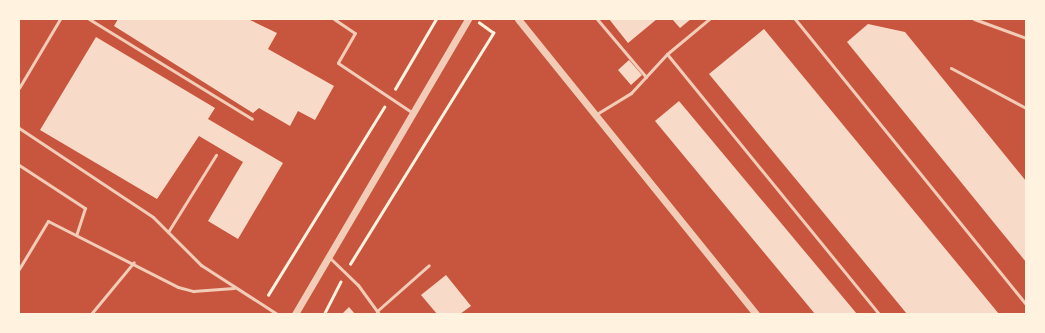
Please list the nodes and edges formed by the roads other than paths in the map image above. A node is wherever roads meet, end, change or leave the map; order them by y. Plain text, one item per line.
1 (60, 19) edge
2 (89, 19) edge
3 (334, 19) edge
4 (468, 19) edge
5 (518, 19) edge
6 (597, 19) edge
7 (709, 19) edge
8 (795, 19) edge
9 (974, 19) edge
10 (1026, 38) edge
11 (667, 54) junction
12 (951, 68) dead end
13 (646, 78) junction
14 (19, 88) edge
15 (1026, 108) edge
16 (413, 113) junction
17 (594, 116) junction
18 (252, 119) dead end
19 (19, 128) edge
20 (216, 155) dead end
21 (19, 165) edge
22 (168, 232) junction
23 (76, 235) junction
24 (328, 256) junction
25 (134, 262) junction
26 (429, 265) dead end
27 (19, 269) edge
28 (234, 288) junction
29 (1026, 304) edge
30 (378, 313) edge
31 (91, 314) edge
32 (277, 314) edge
33 (295, 314) edge
34 (756, 314) edge
35 (878, 314) edge

1 - 14 lane
2 - 18 lane
3 - 16 lane
4 - 16 street
5 - 17 street
6 - 13 lane
7 - 11 lane
8 - 29 lane
9 - 10 lane
11 - 13 lane
11 - 35 lane
12 - 15 lane
13 - 17 lane
16 - 24 street
17 - 34 street
19 - 22 lane
20 - 22 lane
21 - 23 lane
22 - 28 lane
23 - 25 lane
23 - 27 lane
24 - 30 lane
24 - 33 street
25 - 28 lane
25 - 31 lane
26 - 30 lane
28 - 32 lane

